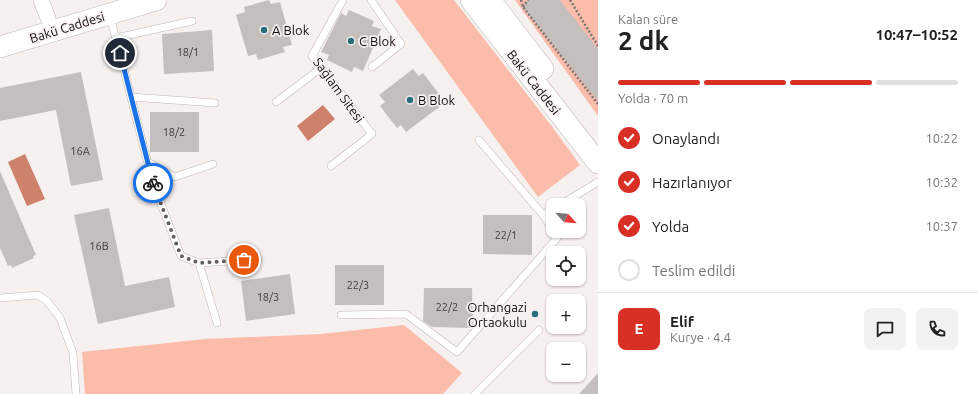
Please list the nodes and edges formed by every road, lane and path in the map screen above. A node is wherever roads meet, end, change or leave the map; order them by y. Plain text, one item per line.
1 (156, 0) edge
2 (343, 0) edge
3 (371, 0) edge
4 (471, 0) edge
5 (490, 0) edge
6 (521, 0) edge
7 (528, 0) edge
8 (570, 0) edge
9 (110, 7) edge
10 (523, 7) junction
11 (45, 9) edge
12 (192, 21) dead end
13 (0, 32) edge
14 (116, 38) junction
15 (598, 46) edge
16 (0, 47) edge
17 (372, 67) dead end
18 (321, 68) junction
19 (131, 97) junction
20 (276, 102) dead end
21 (215, 103) dead end
22 (598, 104) edge
23 (479, 140) dead end
24 (598, 141) edge
25 (148, 162) junction
26 (598, 163) edge
27 (213, 164) dead end
28 (331, 166) dead end
29 (598, 182) edge
30 (572, 198) edge
31 (546, 213) edge
32 (543, 215) junction
33 (546, 219) edge
34 (557, 238) edge
35 (258, 260) dead end
36 (199, 263) junction
37 (0, 298) edge
38 (341, 315) dead end
39 (217, 323) dead end
40 (539, 330) dead end
41 (76, 394) edge
42 (476, 394) edge

1 - 9 main road, Bakü Caddesi
2 - 18 lane, Sağlam Sitesi
3 - 17 lane
4 - 26 main road, Bakü Caddesi
5 - 24 main road, Bakü Caddesi
6 - 10 path
7 - 10 path
8 - 15 path
9 - 11 main road, Bakü Caddesi
9 - 14 lane
9 - 16 main road, Bakü Caddesi
10 - 22 path
11 - 13 main road, Bakü Caddesi
12 - 14 lane
14 - 19 lane
18 - 20 lane
18 - 28 lane, Sağlam Sitesi
19 - 21 lane
19 - 25 lane
23 - 32 lane
25 - 27 lane
25 - 36 lane
29 - 30 lane
31 - 32 lane
32 - 33 lane
34 - 38 lane
35 - 36 lane
36 - 39 lane
37 - 41 lane
40 - 42 lane

